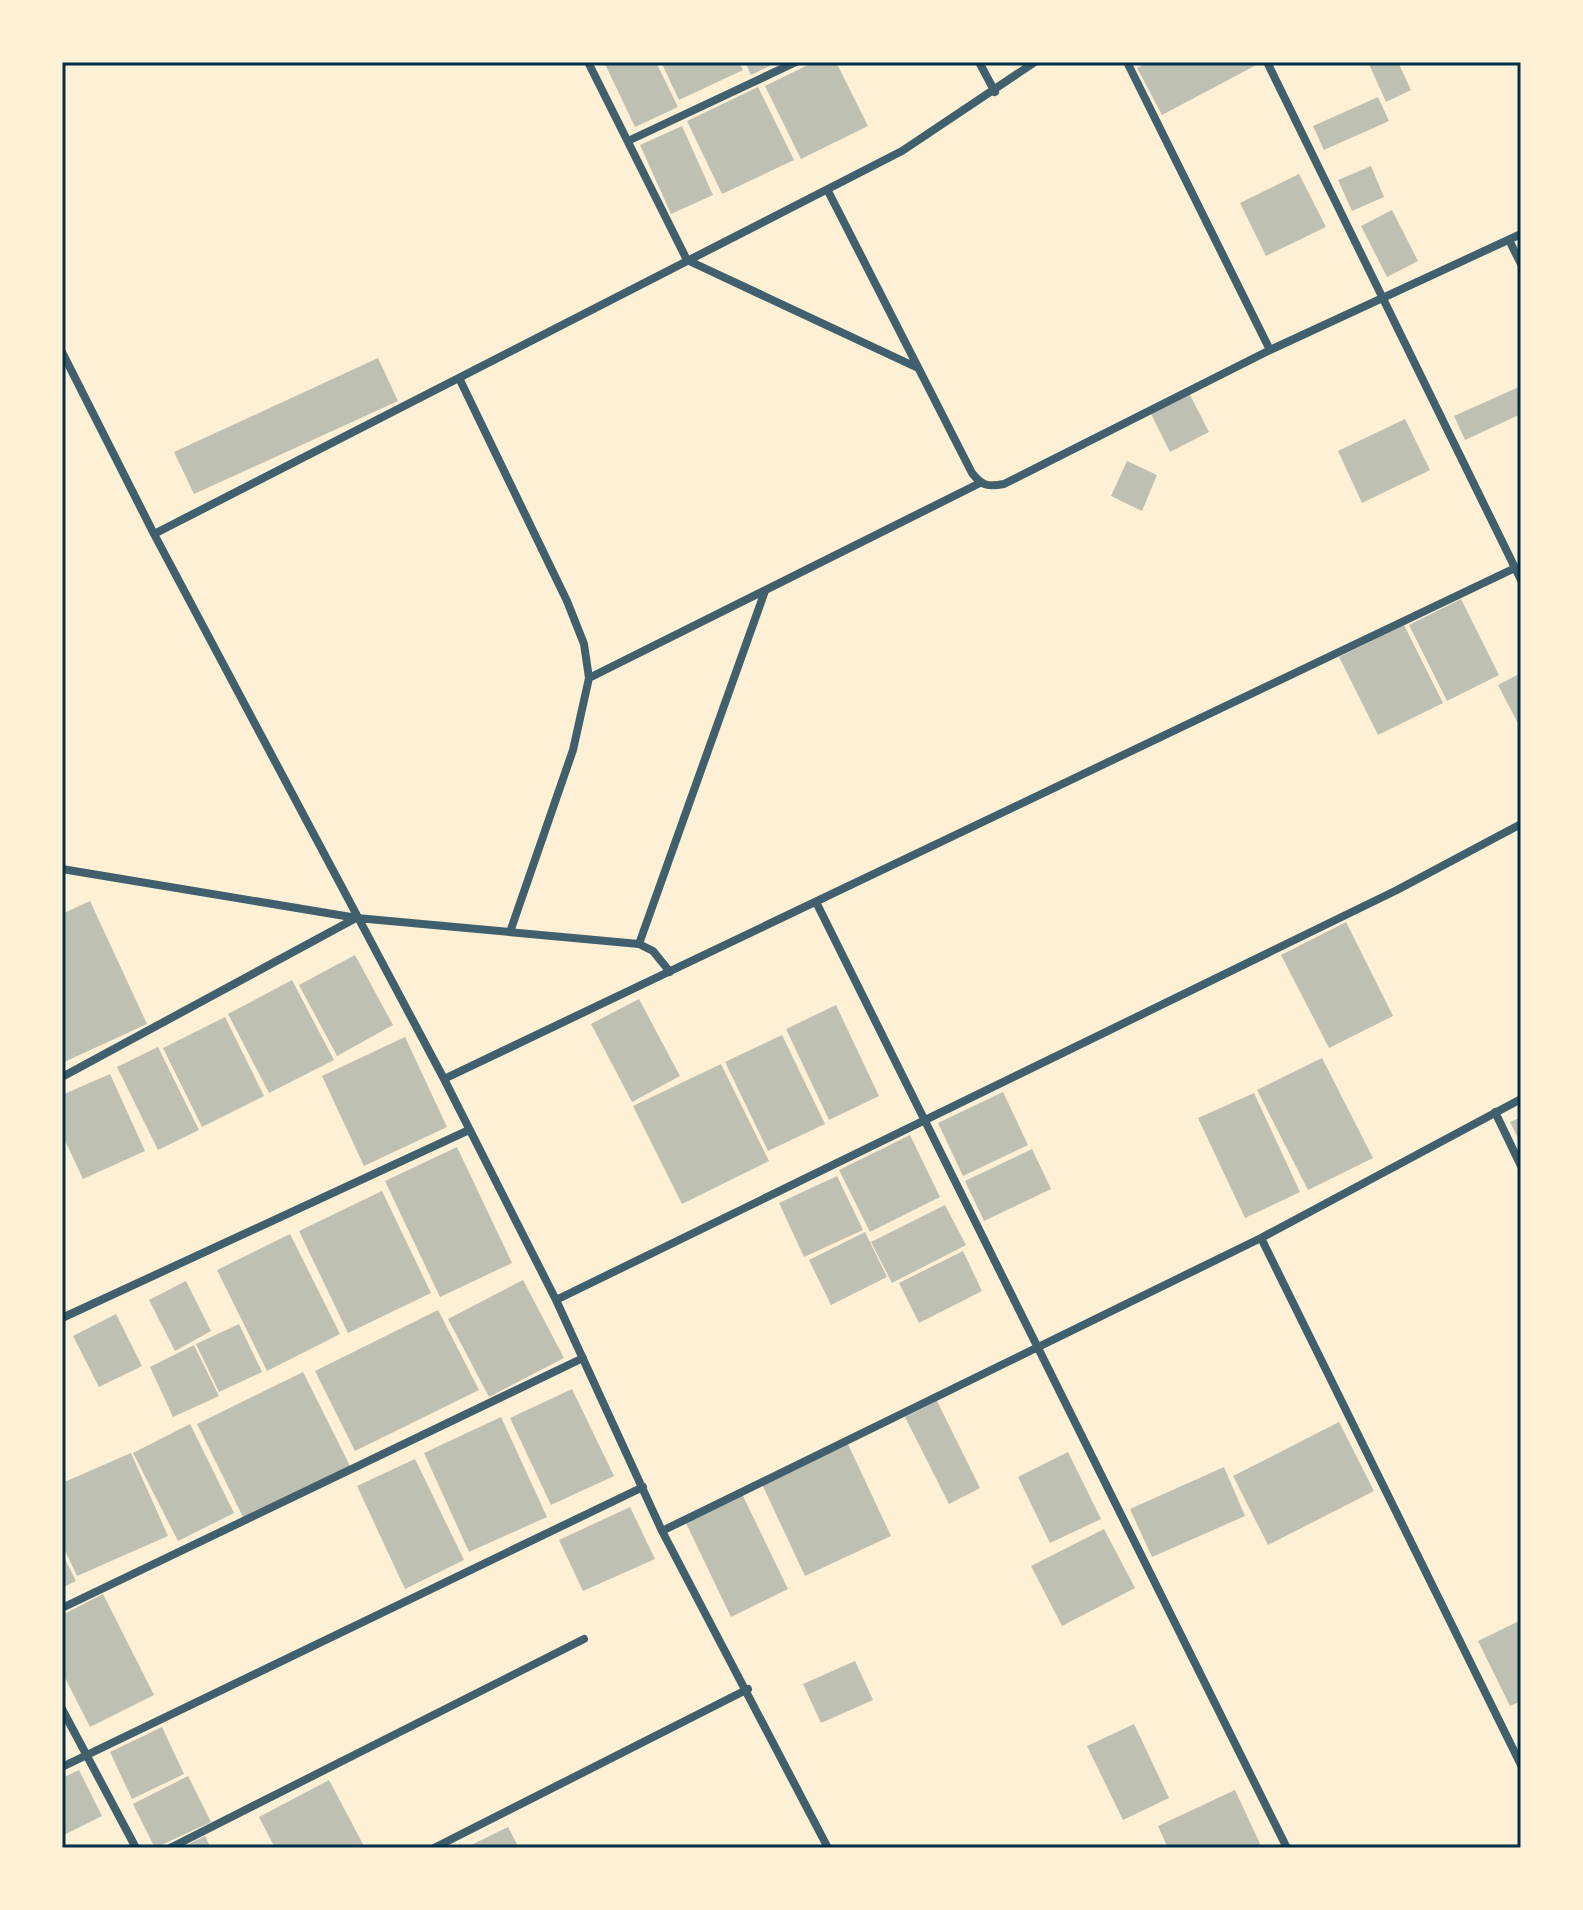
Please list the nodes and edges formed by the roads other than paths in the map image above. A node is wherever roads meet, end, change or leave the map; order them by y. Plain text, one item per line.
1 (588, 62) edge
2 (796, 62) edge
3 (979, 62) edge
4 (1035, 62) edge
5 (1127, 62) edge
6 (1267, 62) edge
7 (995, 92) junction
8 (628, 141) junction
9 (828, 191) junction
10 (1521, 234) edge
11 (1509, 240) junction
12 (687, 260) junction
13 (1521, 264) edge
14 (1381, 300) junction
15 (1270, 350) junction
16 (62, 352) edge
17 (919, 368) junction
18 (460, 380) junction
19 (980, 483) junction
20 (154, 534) junction
21 (1515, 568) junction
22 (1521, 580) edge
23 (765, 590) junction
24 (589, 678) junction
25 (1521, 824) edge
26 (62, 869) edge
27 (816, 902) junction
28 (357, 918) junction
29 (510, 932) junction
30 (639, 944) junction
31 (670, 972) junction
32 (62, 1077) edge
33 (444, 1079) junction
34 (1521, 1099) edge
35 (1495, 1112) junction
36 (926, 1121) junction
37 (469, 1130) junction
38 (1521, 1166) edge
39 (1261, 1238) junction
40 (556, 1300) junction
41 (62, 1318) edge
42 (1039, 1345) junction
43 (583, 1358) junction
44 (643, 1487) junction
45 (662, 1531) junction
46 (62, 1608) edge
47 (584, 1639) dead end
48 (748, 1689) junction
49 (62, 1709) edge
50 (86, 1756) junction
51 (1521, 1765) edge
52 (62, 1767) edge
53 (136, 1848) edge
54 (170, 1848) edge
55 (434, 1848) edge
56 (828, 1848) edge
57 (1287, 1848) edge

1 - 8 street
2 - 8 street
3 - 7 street
4 - 7 street
5 - 15 street
6 - 14 street
7 - 9 street
8 - 12 street
9 - 12 street
9 - 17 street
10 - 11 street
11 - 13 street
11 - 14 street
12 - 17 street
12 - 18 street
14 - 15 street
14 - 21 street
15 - 19 street
16 - 20 street
17 - 19 street
18 - 20 street
18 - 24 street
19 - 23 street
20 - 28 street
21 - 22 street
21 - 27 street
23 - 24 street
23 - 30 street
24 - 29 street
25 - 36 street
26 - 28 street
27 - 31 street
27 - 36 street
28 - 29 street
28 - 32 street
28 - 33 street
29 - 30 street
30 - 31 street
31 - 33 street
33 - 37 street
34 - 35 street
35 - 38 street
35 - 39 street
36 - 40 street
36 - 42 street
37 - 40 street
37 - 41 street
39 - 42 street
39 - 51 street
40 - 43 street
42 - 45 street
42 - 57 street
43 - 44 street
43 - 46 street
44 - 45 street
44 - 50 street
45 - 48 street
47 - 54 street
48 - 55 street
48 - 56 street
49 - 50 street
50 - 52 street
50 - 53 street

